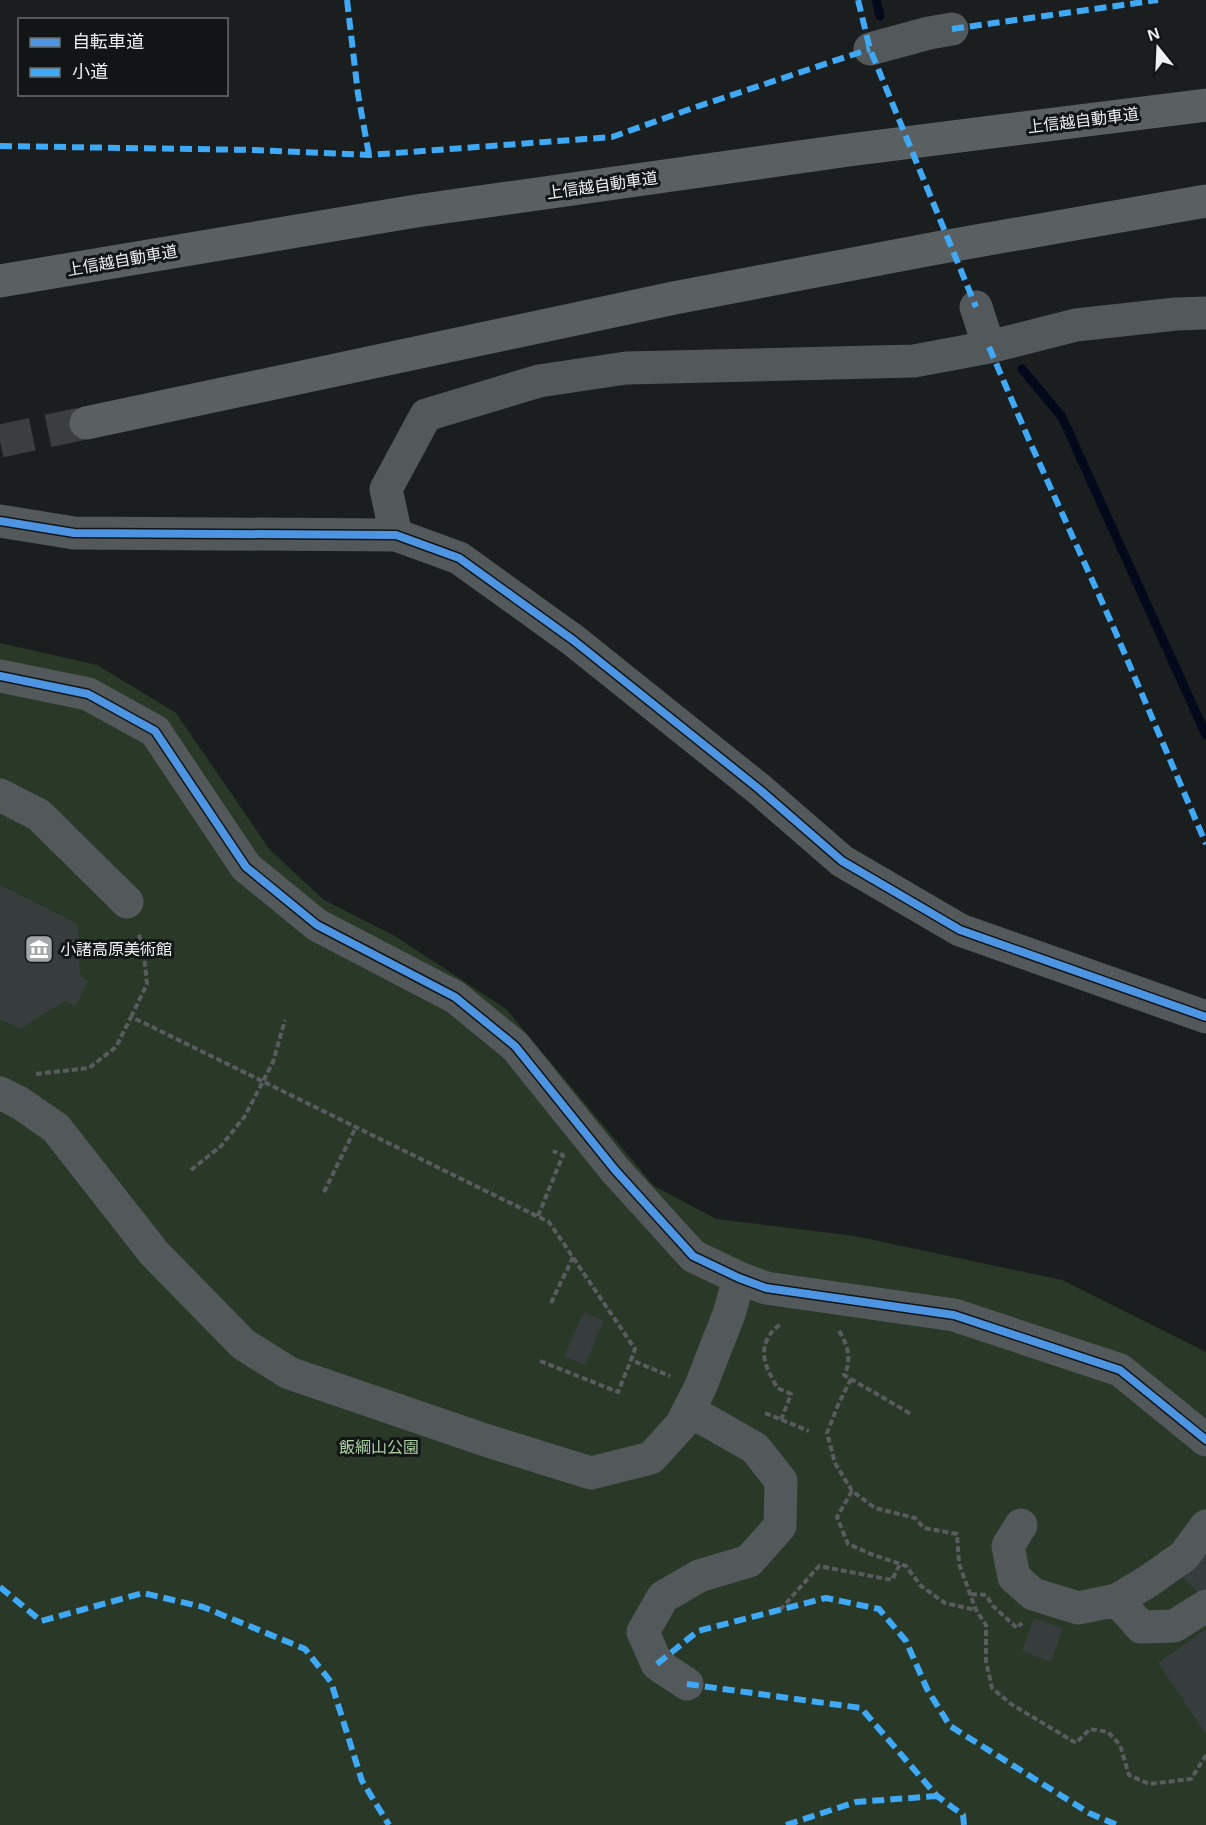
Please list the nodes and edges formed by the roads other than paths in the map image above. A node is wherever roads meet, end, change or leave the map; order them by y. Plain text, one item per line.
1 (952, 29) dead end
2 (870, 49) dead end
3 (1206, 105) edge
4 (1206, 201) edge
5 (0, 281) edge
6 (976, 307) dead end
7 (1206, 313) edge
8 (989, 347) junction
9 (86, 423) tunnel mouth
10 (0, 521) edge
11 (396, 535) junction
12 (0, 676) edge
13 (0, 795) edge
14 (126, 902) road end
15 (1206, 1017) edge
16 (0, 1093) edge
17 (739, 1278) junction
18 (690, 1411) junction
19 (1206, 1440) edge
20 (1021, 1526) dead end
21 (1206, 1526) edge
22 (1117, 1600) junction
23 (1206, 1606) edge
24 (687, 1684) dead end

1 - 2 street
3 - 5 highway, 上信越自動車道
4 - 9 highway
6 - 8 street
7 - 8 street
8 - 11 street
10 - 11 street
11 - 15 street
12 - 17 street
13 - 14 street
16 - 18 street
17 - 18 street
17 - 19 street
18 - 24 street
20 - 22 street
21 - 22 street
22 - 23 street

